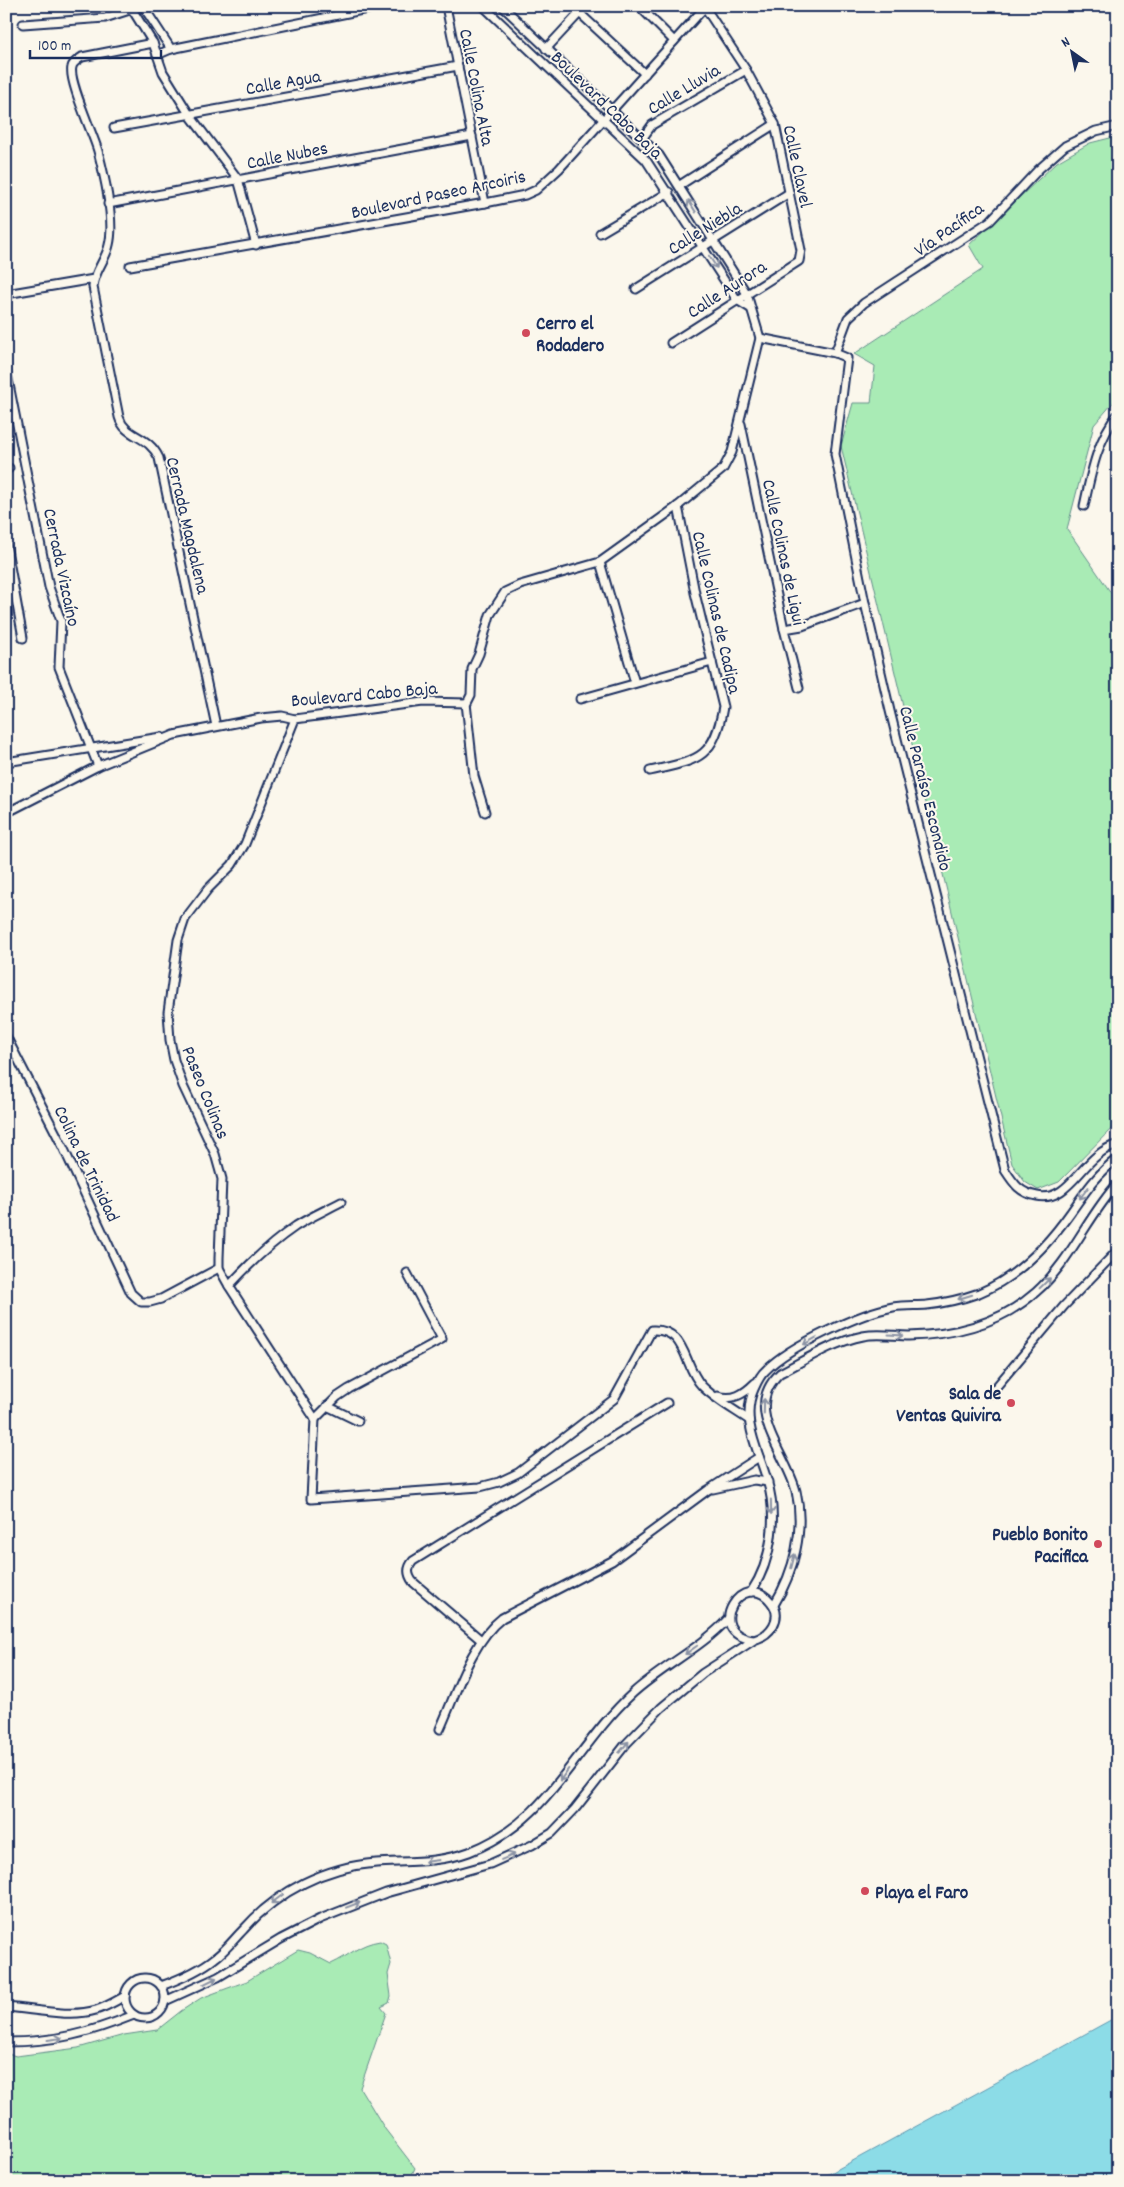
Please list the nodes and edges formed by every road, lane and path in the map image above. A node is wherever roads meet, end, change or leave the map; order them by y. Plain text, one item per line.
1 (143, 6) edge
2 (382, 6) edge
3 (446, 6) edge
4 (483, 6) edge
5 (502, 6) edge
6 (572, 6) edge
7 (586, 6) edge
8 (638, 6) edge
9 (705, 7) edge
10 (131, 8) edge
11 (580, 14) junction
12 (23, 24) dead end
13 (674, 41) junction
14 (538, 42) junction
15 (154, 43) junction
16 (171, 49) junction
17 (530, 50) junction
18 (546, 50) junction
19 (157, 55) junction
20 (458, 66) junction
21 (746, 70) junction
22 (645, 74) junction
23 (612, 111) junction
24 (189, 114) junction
25 (604, 119) junction
26 (775, 124) junction
27 (1118, 126) edge
28 (114, 128) dead end
29 (472, 136) junction
30 (642, 139) junction
31 (238, 179) junction
32 (680, 185) junction
33 (669, 192) junction
34 (789, 193) junction
35 (485, 203) junction
36 (108, 204) junction
37 (600, 233) dead end
38 (714, 240) junction
39 (256, 245) junction
40 (703, 247) junction
41 (799, 260) joint
42 (130, 266) dead end
43 (94, 279) junction
44 (636, 289) dead end
45 (6, 294) edge
46 (747, 294) junction
47 (738, 300) junction
48 (750, 308) junction
49 (760, 338) junction
50 (671, 343) dead end
51 (835, 352) junction
52 (6, 369) edge
53 (1118, 414) edge
54 (740, 421) junction
55 (678, 506) junction
56 (1084, 506) dead end
57 (6, 544) edge
58 (8, 558) edge
59 (600, 562) junction
60 (865, 603) junction
61 (784, 629) junction
62 (23, 638) dead end
63 (712, 662) junction
64 (635, 683) junction
65 (799, 688) dead end
66 (580, 698) dead end
67 (466, 704) junction
68 (295, 719) junction
69 (216, 726) junction
70 (174, 735) junction
71 (90, 747) junction
72 (6, 762) edge
73 (98, 766) junction
74 (650, 771) dead end
75 (484, 812) dead end
76 (6, 813) edge
77 (6, 1036) edge
78 (1118, 1144) edge
79 (1118, 1158) edge
80 (1118, 1183) edge
81 (341, 1202) dead end
82 (1118, 1250) edge
83 (220, 1268) junction
84 (407, 1273) dead end
85 (229, 1286) junction
86 (758, 1379) junction
87 (991, 1393) dead end
88 (711, 1394) junction
89 (666, 1403) dead end
90 (327, 1406) junction
91 (315, 1419) junction
92 (749, 1420) junction
93 (358, 1421) dead end
94 (759, 1457) junction
95 (768, 1482) junction
96 (708, 1490) junction
97 (750, 1592) junction
98 (774, 1605) junction
99 (728, 1618) junction
100 (481, 1640) junction
101 (754, 1640) junction
102 (440, 1729) dead end
103 (161, 1986) junction
104 (125, 1996) junction
105 (165, 2001) junction
106 (6, 2007) edge
107 (134, 2016) junction
108 (6, 2042) edge

1 - 10 street
1 - 16 street
2 - 16 street
3 - 20 street, Calle Colina Alta
4 - 17 street, Boulevard Cabo Baja
5 - 14 street, Boulevard Cabo Baja
6 - 11 street
7 - 11 street
8 - 13 street
9 - 13 street, Boulevard Paseo Arcoiris
9 - 21 street, Calle Clavel
10 - 12 street
10 - 15 street
11 - 18 street
11 - 22 street
13 - 22 street, Boulevard Paseo Arcoiris
14 - 17 street
14 - 18 street, Boulevard Cabo Baja
15 - 19 street
15 - 36 street
16 - 19 street
17 - 25 street, Boulevard Cabo Baja
18 - 23 street, Boulevard Cabo Baja
19 - 24 street
20 - 24 street, Calle Agua
20 - 29 street, Calle Colina Alta
21 - 26 street, Calle Clavel
21 - 30 street, Calle Lluvia
22 - 23 street, Boulevard Paseo Arcoiris
23 - 25 street, Boulevard Paseo Arcoiris
23 - 30 street, Boulevard Cabo Baja
24 - 28 street, Calle Agua
24 - 31 street
25 - 33 street, Boulevard Cabo Baja
25 - 35 street, Boulevard Paseo Arcoiris
26 - 32 street
26 - 34 street, Calle Clavel
27 - 51 street, Vía Pacífica
29 - 31 street, Calle Nubes
29 - 35 street, Calle Colina Alta
30 - 32 street, Boulevard Cabo Baja
31 - 36 street, Calle Nubes
31 - 39 street
38 -> 32 street, Boulevard Cabo Baja
33 - 37 street
33 - 40 street, Boulevard Cabo Baja
34 - 38 street, Calle Niebla
34 - 41 street, Calle Clavel
35 - 39 street, Boulevard Paseo Arcoiris
36 - 43 street
38 - 40 street, Calle Niebla
38 - 46 street, Boulevard Cabo Baja
39 - 42 street, Boulevard Paseo Arcoiris
40 - 44 street, Calle Niebla
40 -> 47 street, Boulevard Cabo Baja
41 - 46 street, Calle Aurora
43 - 45 street
43 - 69 street, Cerrada Magdalena
46 - 47 street, Calle Aurora
46 - 48 street, Boulevard Cabo Baja
47 - 48 street, Boulevard Cabo Baja
47 - 50 street, Calle Aurora
48 - 49 street, Boulevard Cabo Baja
49 - 51 street
49 - 54 street
51 - 60 street, Calle Paraíso Escondido
52 - 71 street, Cerrada Vizcaíno
53 - 56 street
54 - 55 street
54 - 61 street, Calle Colinas de Ligui
55 - 59 street
55 - 63 street, Calle Colinas de Cadipa
57 - 58 street
58 - 62 street
59 - 64 street
59 - 67 street
60 - 61 street
60 - 78 street, Calle Paraíso Escondido
61 - 65 street, Calle Colinas de Ligui
63 - 64 street
63 - 74 street, Calle Colinas de Cadipa
64 - 66 street
67 - 68 street, Boulevard Cabo Baja
67 - 75 street
68 - 69 street, Boulevard Cabo Baja
68 - 83 street, Paseo Colinas
69 - 70 street, Boulevard Cabo Baja
70 - 71 street, Boulevard Cabo Baja
70 - 73 street, Boulevard Cabo Baja
71 - 72 street, Boulevard Cabo Baja
71 - 73 street, Cerrada Vizcaíno
73 - 76 street, Boulevard Cabo Baja
77 - 83 street, Colina de Trinidad
79 -> 86 street
98 -> 80 street
81 - 85 street
82 - 87 street
83 - 85 street, Paseo Colinas
84 - 90 street
85 - 91 street, Paseo Colinas
86 - 88 street
86 - 92 street
88 - 91 street
88 - 92 street
89 - 100 street
90 - 91 street
90 - 93 street
92 - 94 street
94 - 95 street
94 - 96 street
95 - 96 street
95 -> 97 street
96 - 100 street
97 - 98 street
97 - 99 street
98 - 101 street
99 - 101 street
99 -> 103 street
100 - 102 street
105 -> 101 street
103 - 104 street
103 - 105 street
104 - 106 street
104 - 107 street
105 - 107 street
108 -> 107 street

